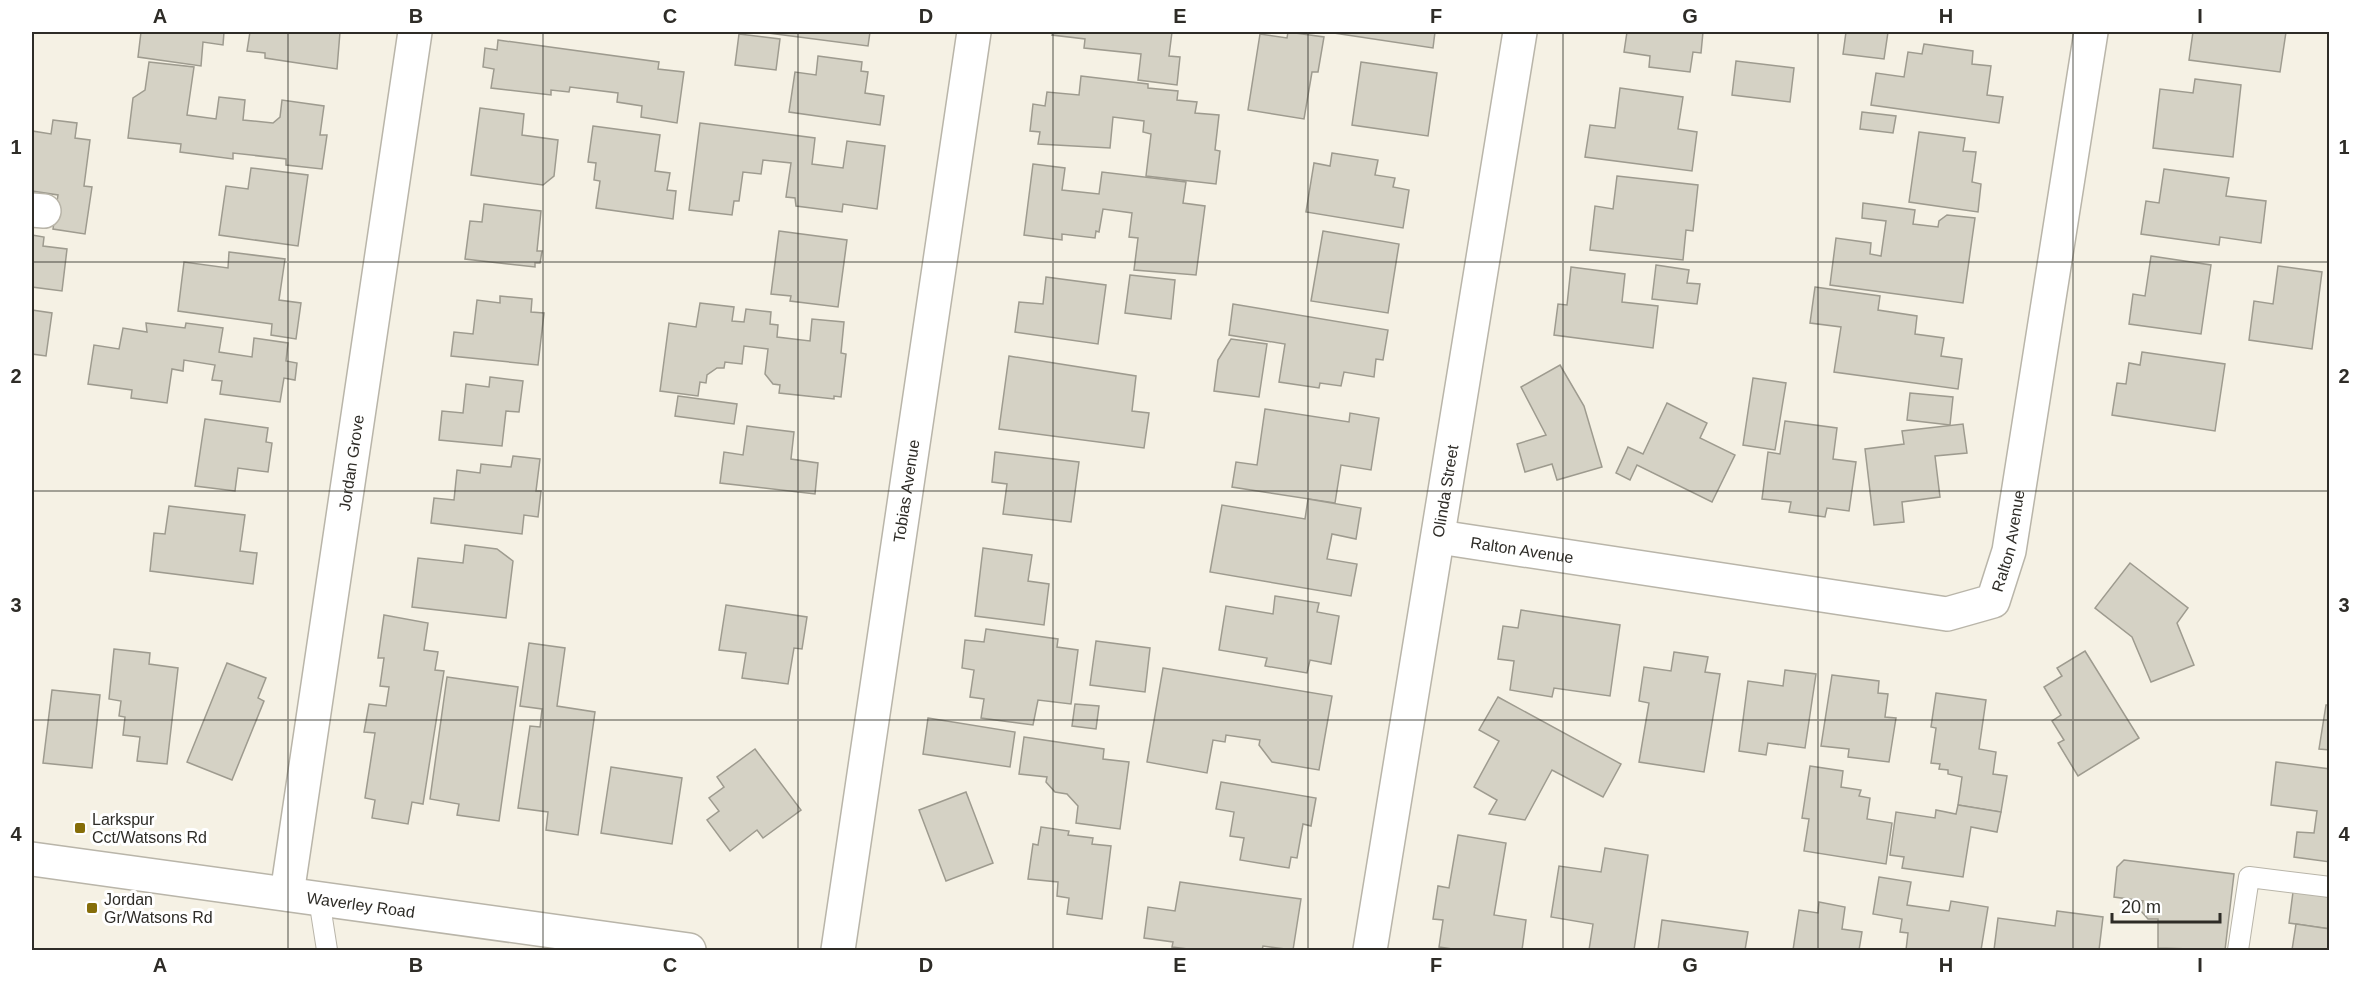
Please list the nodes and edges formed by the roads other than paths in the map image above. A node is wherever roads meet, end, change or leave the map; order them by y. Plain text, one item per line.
1 (415, 32) edge
2 (974, 32) edge
3 (1521, 32) edge
4 (2091, 32) edge
5 (1439, 537) junction
6 (32, 859) edge
7 (2330, 887) edge
8 (287, 894) junction
9 (319, 899) junction
10 (599, 944) edge
11 (327, 951) edge
12 (689, 951) edge
13 (838, 951) edge
14 (1370, 951) edge
15 (2238, 951) edge

1 - 8 street, Jordan Grove
2 - 13 street, Tobias Avenue
3 - 5 street, Olinda Street
4 - 5 street, Ralton Avenue
5 - 14 street, Olinda Street
6 - 8 street, Waverley Road
7 - 15 lane
8 - 9 street, Waverley Road
9 - 10 street, Waverley Road
9 - 11 lane
10 - 12 street, Waverley Road

